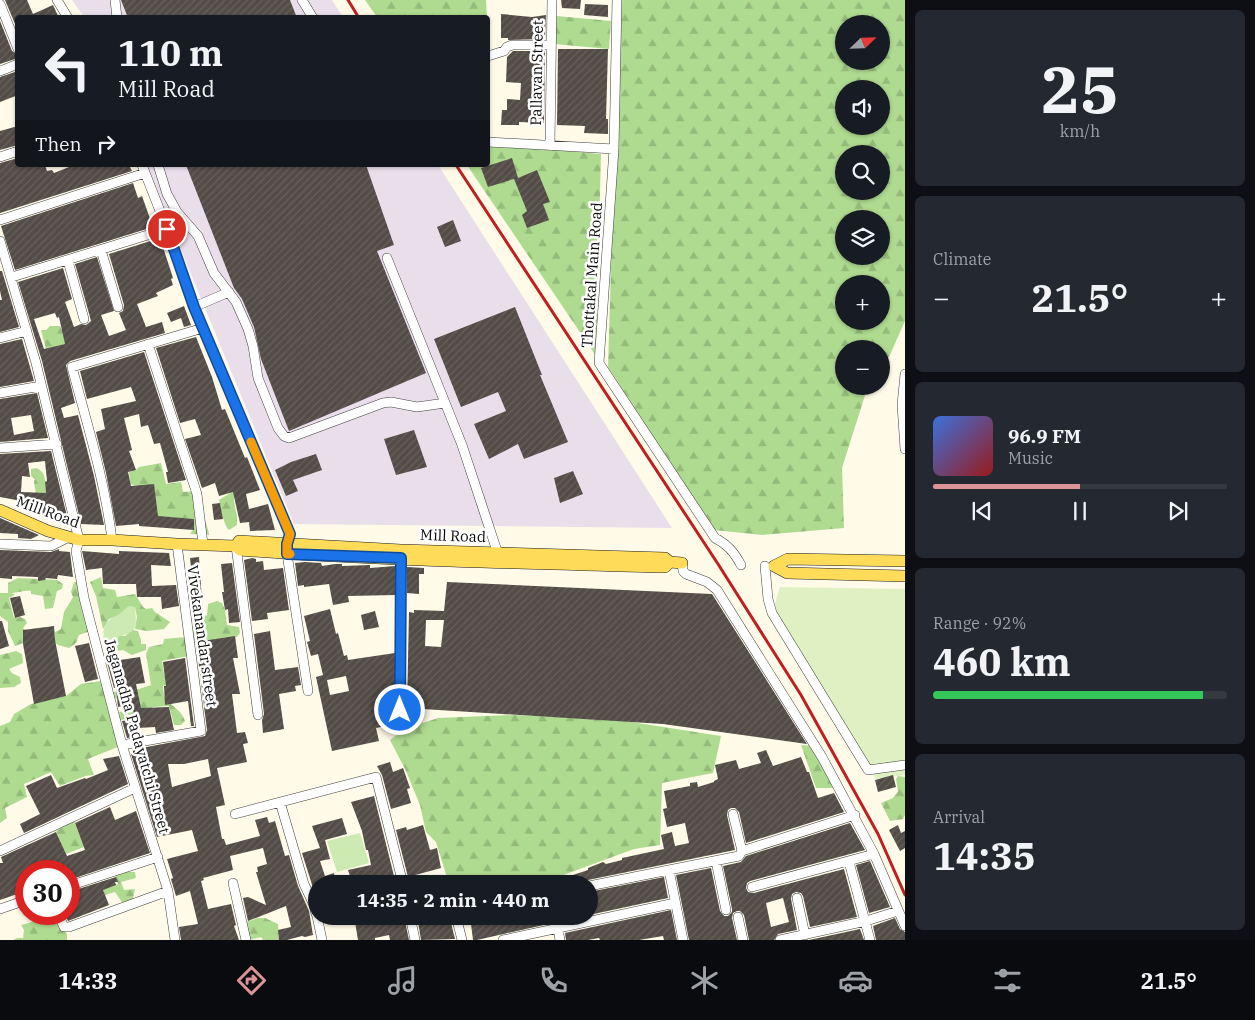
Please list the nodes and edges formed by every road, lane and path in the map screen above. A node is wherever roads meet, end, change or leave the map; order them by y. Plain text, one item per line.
1 (57, 0) edge
2 (115, 0) edge
3 (302, 0) edge
4 (552, 0) edge
5 (618, 0) edge
6 (0, 4) edge
7 (66, 15) edge
8 (117, 15) edge
9 (311, 15) edge
10 (15, 42) edge
11 (551, 45) junction
12 (490, 55) edge
13 (15, 65) edge
14 (0, 71) edge
15 (490, 142) edge
16 (550, 146) junction
17 (614, 149) junction
18 (15, 152) edge
19 (0, 157) edge
20 (159, 167) edge
21 (143, 169) edge
22 (0, 220) edge
23 (167, 229) junction
24 (0, 241) edge
25 (101, 250) junction
26 (387, 258) dead end
27 (68, 261) junction
28 (4, 266) edge
29 (12, 277) junction
30 (229, 292) junction
31 (118, 307) dead end
32 (194, 307) junction
33 (84, 319) dead end
34 (203, 328) junction
35 (27, 331) junction
36 (0, 338) edge
37 (148, 344) junction
38 (905, 374) edge
39 (41, 386) junction
40 (0, 393) edge
41 (445, 403) junction
42 (903, 405) edge
43 (57, 444) junction
44 (0, 448) edge
45 (905, 449) edge
46 (0, 510) edge
47 (74, 538) junction
48 (112, 540) junction
49 (0, 544) edge
50 (177, 544) junction
51 (203, 544) junction
52 (236, 546) junction
53 (287, 549) junction
54 (401, 554) junction
55 (499, 557) junction
56 (905, 561) edge
57 (676, 563) joint
58 (741, 564) dead end
59 (765, 566) dead end
60 (905, 576) edge
61 (308, 691) dead end
62 (400, 710) dead end
63 (258, 715) dead end
64 (122, 745) junction
65 (905, 765) edge
66 (135, 788) junction
67 (280, 802) junction
68 (235, 814) dead end
69 (733, 814) dead end
70 (855, 815) junction
71 (0, 851) edge
72 (742, 851) junction
73 (874, 854) junction
74 (158, 857) junction
75 (716, 861) junction
76 (849, 862) junction
77 (669, 870) junction
78 (402, 875) edge
79 (80, 882) edge
80 (233, 883) dead end
81 (598, 884) edge
82 (752, 887) dead end
83 (168, 891) junction
84 (308, 892) edge
85 (798, 898) dead end
86 (675, 903) junction
87 (15, 904) edge
88 (0, 909) edge
89 (726, 910) dead end
90 (898, 911) junction
91 (738, 917) dead end
92 (866, 921) junction
93 (80, 923) edge
94 (63, 925) edge
95 (74, 925) edge
96 (318, 925) edge
97 (412, 925) edge
98 (458, 925) edge
99 (905, 926) edge
100 (558, 929) junction
101 (805, 934) junction
102 (175, 940) edge
103 (246, 940) edge
104 (322, 940) edge
105 (415, 940) edge
106 (462, 940) edge
107 (503, 940) edge
108 (560, 940) edge
109 (683, 940) edge
110 (743, 940) edge
111 (780, 940) edge
112 (870, 940) edge

1 - 7 street
2 - 8 street
3 - 9 street
4 - 11 street, Pallavan Street
5 - 17 street, Thottakal Main Road
6 - 10 street
11 - 12 street
11 - 16 street, Pallavan Street
13 - 14 street
15 - 16 street
16 - 17 street
17 - 58 street, Thottakal Main Road
18 - 19 street
20 - 30 street
21 - 22 street
21 - 23 street
23 - 25 street
23 - 32 street
24 - 28 street, Jaganadha Padayatchi Street
25 - 27 street
25 - 31 street
26 - 41 street
27 - 29 street
27 - 33 street
28 - 29 street, Jaganadha Padayatchi Street
29 - 35 street, Jaganadha Padayatchi Street
30 - 32 street
30 - 41 street
32 - 34 street
34 - 37 street
34 - 53 street
35 - 36 street
35 - 39 street, Jaganadha Padayatchi Street
37 - 48 street
37 - 51 street
38 - 42 street
39 - 40 street
39 - 43 street, Jaganadha Padayatchi Street
41 - 55 street
42 - 45 street
43 - 44 street
43 - 47 street, Jaganadha Padayatchi Street
46 - 47 main road, Mill Road
47 - 48 main road, Mill Road
47 - 49 street
47 - 64 street, Jaganadha Padayatchi Street
48 - 50 main road, Mill Road
50 - 51 main road, Mill Road
50 - 64 street, Vivekanandar street
51 - 52 main road, Mill Road
52 - 53 main road, Mill Road
52 - 63 street
53 - 54 main road, Mill Road
53 - 61 street
54 - 55 main road, Mill Road
54 - 62 street
55 - 57 main road, Mill Road
56 - 60 main road
57 - 70 street
59 - 65 street
64 - 66 street, Jaganadha Padayatchi Street
66 - 71 street
66 - 74 street, Jaganadha Padayatchi Street
67 - 68 street
67 - 78 street
67 - 84 street
69 - 72 street
70 - 72 street
70 - 73 street
72 - 75 street
73 - 76 street
73 - 90 street
74 - 79 street
74 - 83 street, Jaganadha Padayatchi Street
75 - 77 street
75 - 89 street
76 - 82 street
76 - 92 street
77 - 81 street
77 - 86 street
80 - 103 street
83 - 93 street
83 - 102 street, Jaganadha Padayatchi Street
85 - 101 street
86 - 100 street
86 - 109 street
87 - 88 street
90 - 92 street
90 - 99 street
91 - 110 street
92 - 101 street
92 - 112 street
94 - 95 street
96 - 104 street
97 - 105 street
98 - 106 street
100 - 107 street
100 - 108 street
101 - 111 street

